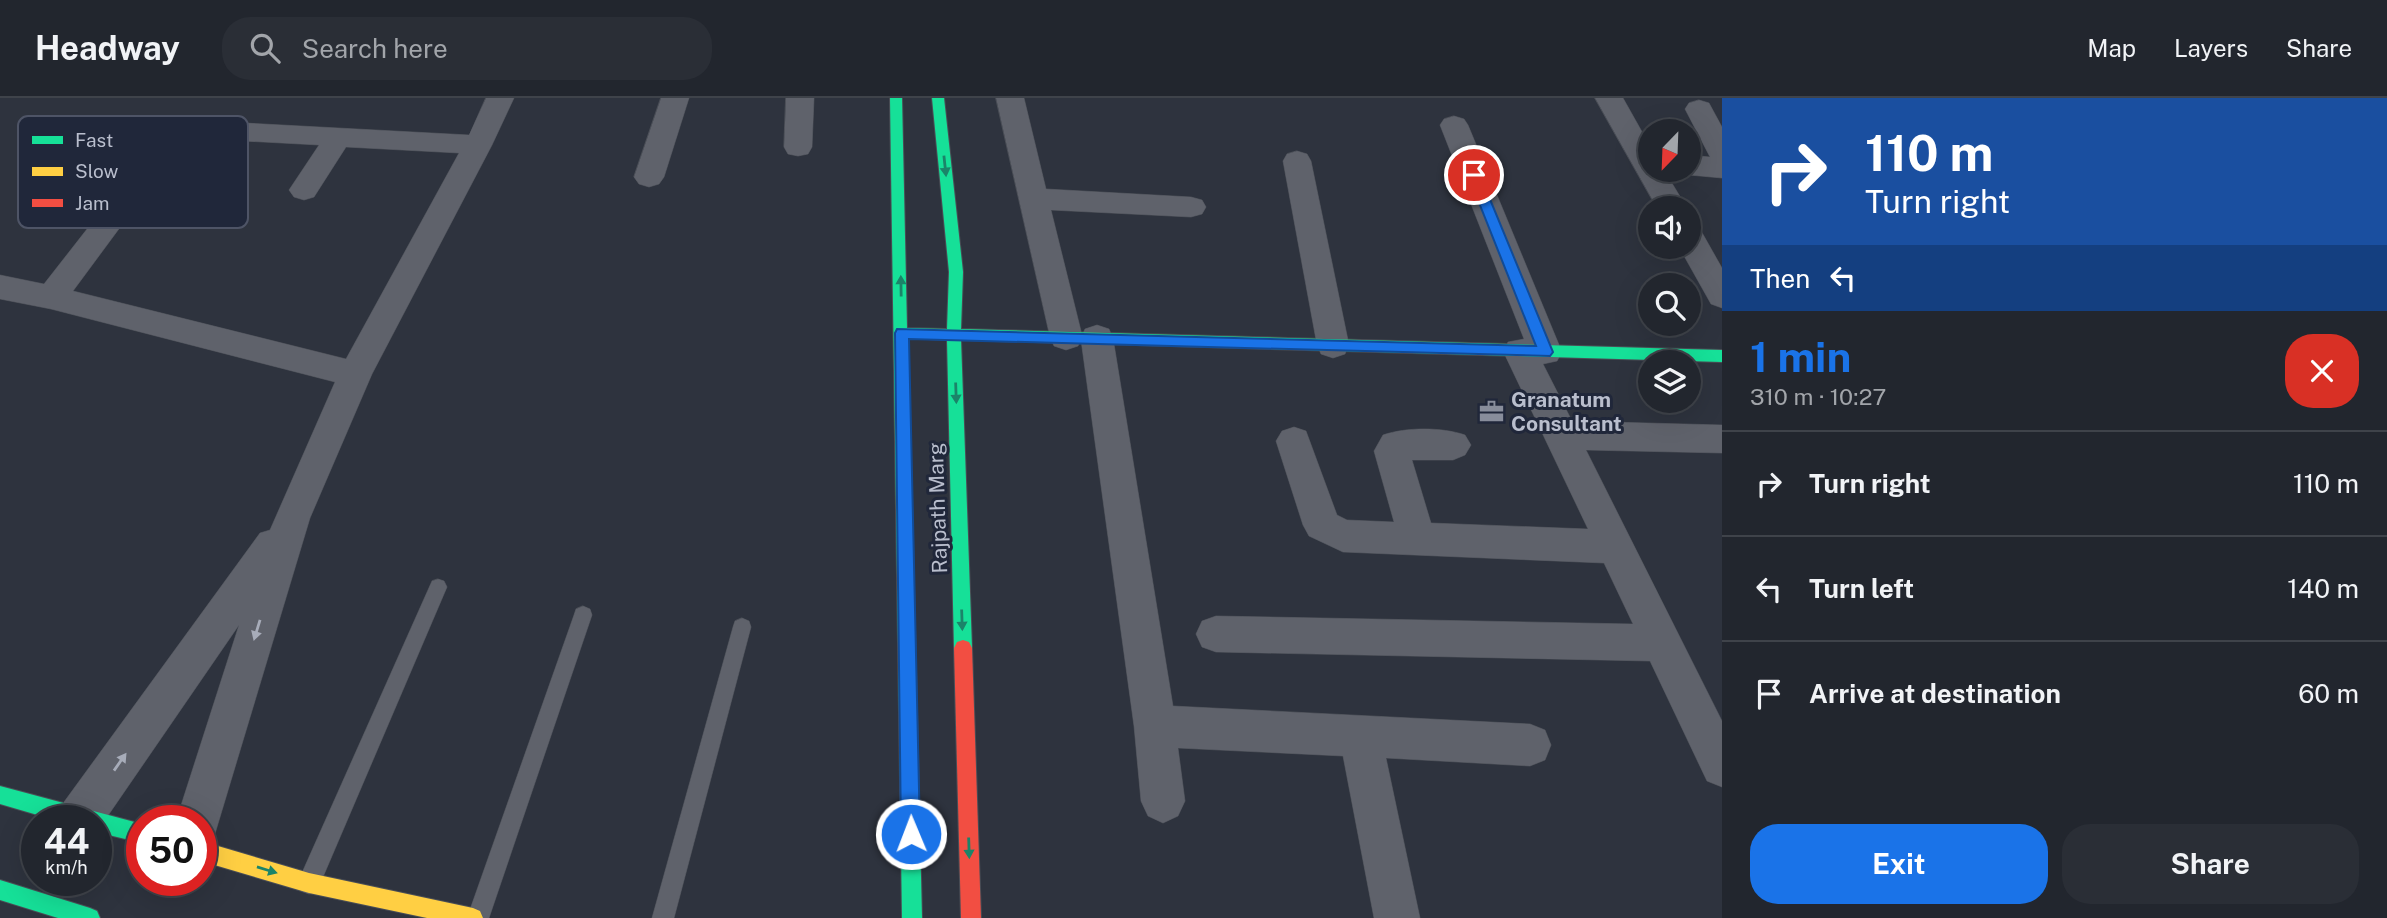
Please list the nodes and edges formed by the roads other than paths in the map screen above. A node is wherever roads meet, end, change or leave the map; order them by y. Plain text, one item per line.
1 (500, 98) edge
2 (676, 98) edge
3 (800, 98) edge
4 (896, 98) edge
5 (938, 98) edge
6 (1010, 98) edge
7 (1609, 98) edge
8 (1699, 109) dead end
9 (1454, 125) dead end
10 (248, 133) edge
11 (338, 138) junction
12 (478, 145) junction
13 (1638, 147) edge
14 (798, 148) dead end
15 (1722, 154) edge
16 (1297, 161) dead end
17 (1701, 166) edge
18 (1722, 168) edge
19 (649, 177) dead end
20 (304, 190) dead end
21 (1034, 199) junction
22 (1191, 207) dead end
23 (104, 228) edge
24 (1701, 237) edge
25 (1722, 240) edge
26 (1701, 258) edge
27 (0, 287) edge
28 (1722, 296) edge
29 (51, 297) junction
30 (902, 333) junction
31 (954, 333) junction
32 (1081, 337) junction
33 (1333, 345) junction
34 (1533, 351) junction
35 (1722, 356) edge
36 (355, 374) junction
37 (1560, 435) junction
38 (1722, 439) edge
39 (1294, 441) dead end
40 (1453, 445) dead end
41 (292, 518) junction
42 (1417, 539) junction
43 (1615, 547) junction
44 (439, 587) dead end
45 (583, 615) dead end
46 (742, 627) dead end
47 (1216, 634) dead end
48 (1662, 643) junction
49 (1155, 726) junction
50 (1360, 737) junction
51 (1530, 745) dead end
52 (1722, 766) edge
53 (0, 795) edge
54 (1163, 800) dead end
55 (36, 805) edge
56 (99, 805) edge
57 (203, 805) edge
58 (217, 856) edge
59 (309, 883) junction
60 (0, 890) edge
61 (90, 918) edge
62 (476, 918) edge
63 (663, 918) edge
64 (912, 918) edge
65 (971, 918) edge
66 (1397, 918) edge

1 - 12 street
2 - 19 street
3 - 14 street
30 -> 4 main road, Rajpath Marg
5 -> 31 main road, Rajpath Marg
6 - 21 street
7 - 13 street
8 - 15 street
9 - 34 street
10 - 11 street
11 - 12 street
11 - 20 street
12 - 36 street
16 - 33 street
17 - 18 street
21 - 22 street
21 - 32 street
23 - 29 street
24 - 25 street
26 - 28 street
27 - 29 street
29 - 36 street
30 - 31 main road
30 - 64 main road, Rajpath Marg
31 - 32 main road
31 -> 65 main road, Rajpath Marg
32 - 33 main road
32 - 49 street
33 - 34 main road
34 - 35 main road
34 - 37 street
36 - 41 street
37 - 38 street
37 - 43 street
39 - 42 street
40 - 42 street
56 -> 41 street
41 -> 57 street
42 - 43 street
43 - 48 street
44 - 59 lane
45 - 62 lane
46 - 63 lane
47 - 48 street
48 - 52 street
49 - 50 street
49 - 54 street
50 - 51 street
50 - 66 street
53 - 55 main road
58 -> 59 main road
59 - 62 main road
60 - 61 main road

